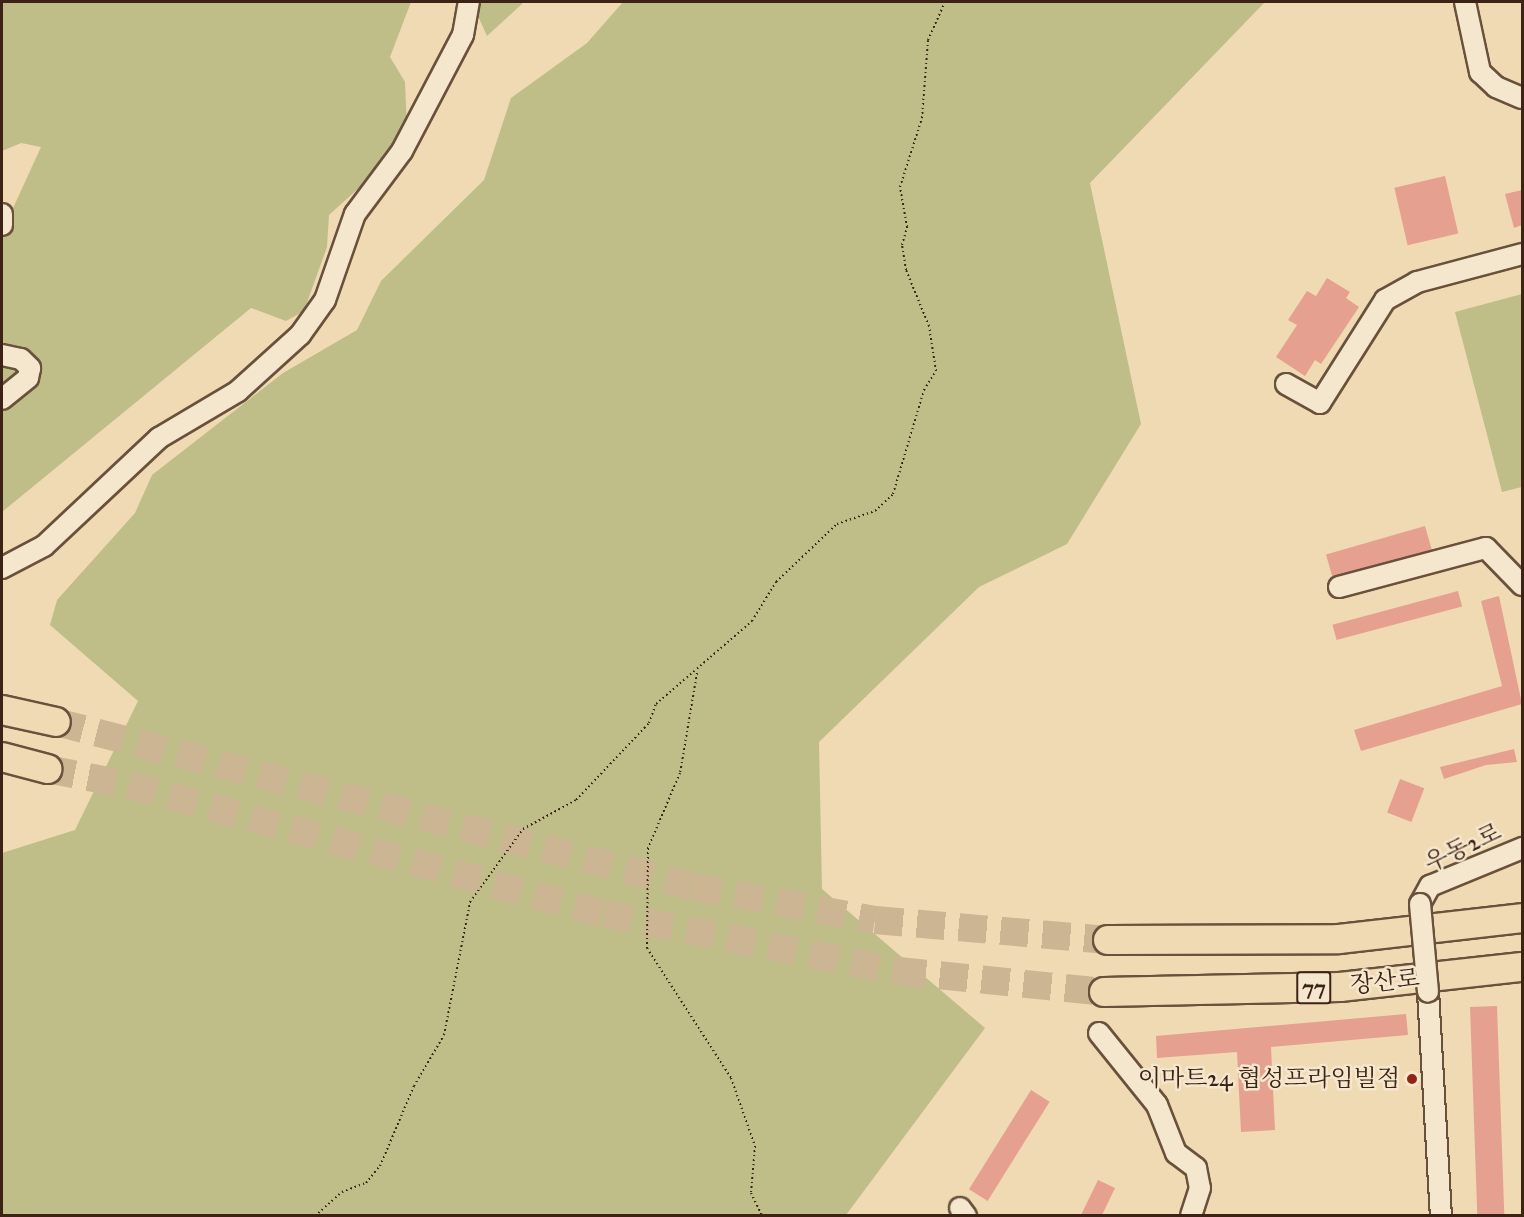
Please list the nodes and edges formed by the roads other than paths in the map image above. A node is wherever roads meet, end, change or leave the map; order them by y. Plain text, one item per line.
1 (469, 2) edge
2 (1465, 2) edge
3 (1522, 98) edge
4 (2, 214) edge
5 (2, 225) edge
6 (1522, 254) edge
7 (2, 355) edge
8 (1286, 384) dead end
9 (2, 399) edge
10 (2, 568) edge
11 (1522, 585) edge
12 (1338, 587) dead end
13 (2, 710) edge
14 (56, 722) tunnel mouth
15 (2, 756) edge
16 (47, 769) tunnel mouth
17 (1522, 848) edge
18 (1522, 918) edge
19 (1108, 940) tunnel mouth
20 (1522, 967) edge
21 (1104, 992) tunnel mouth
22 (1099, 1033) dead end
23 (1191, 1215) edge
24 (1442, 1215) edge

1 - 10 street
2 - 3 street
4 - 5 street
6 - 8 street
7 - 9 street
11 - 12 street
13 - 14 highway
15 - 16 highway
17 - 24 street, 우동2로, bridge
18 - 19 highway, 장산로 / 77
20 - 21 highway, 장산로 / 77
22 - 23 street

